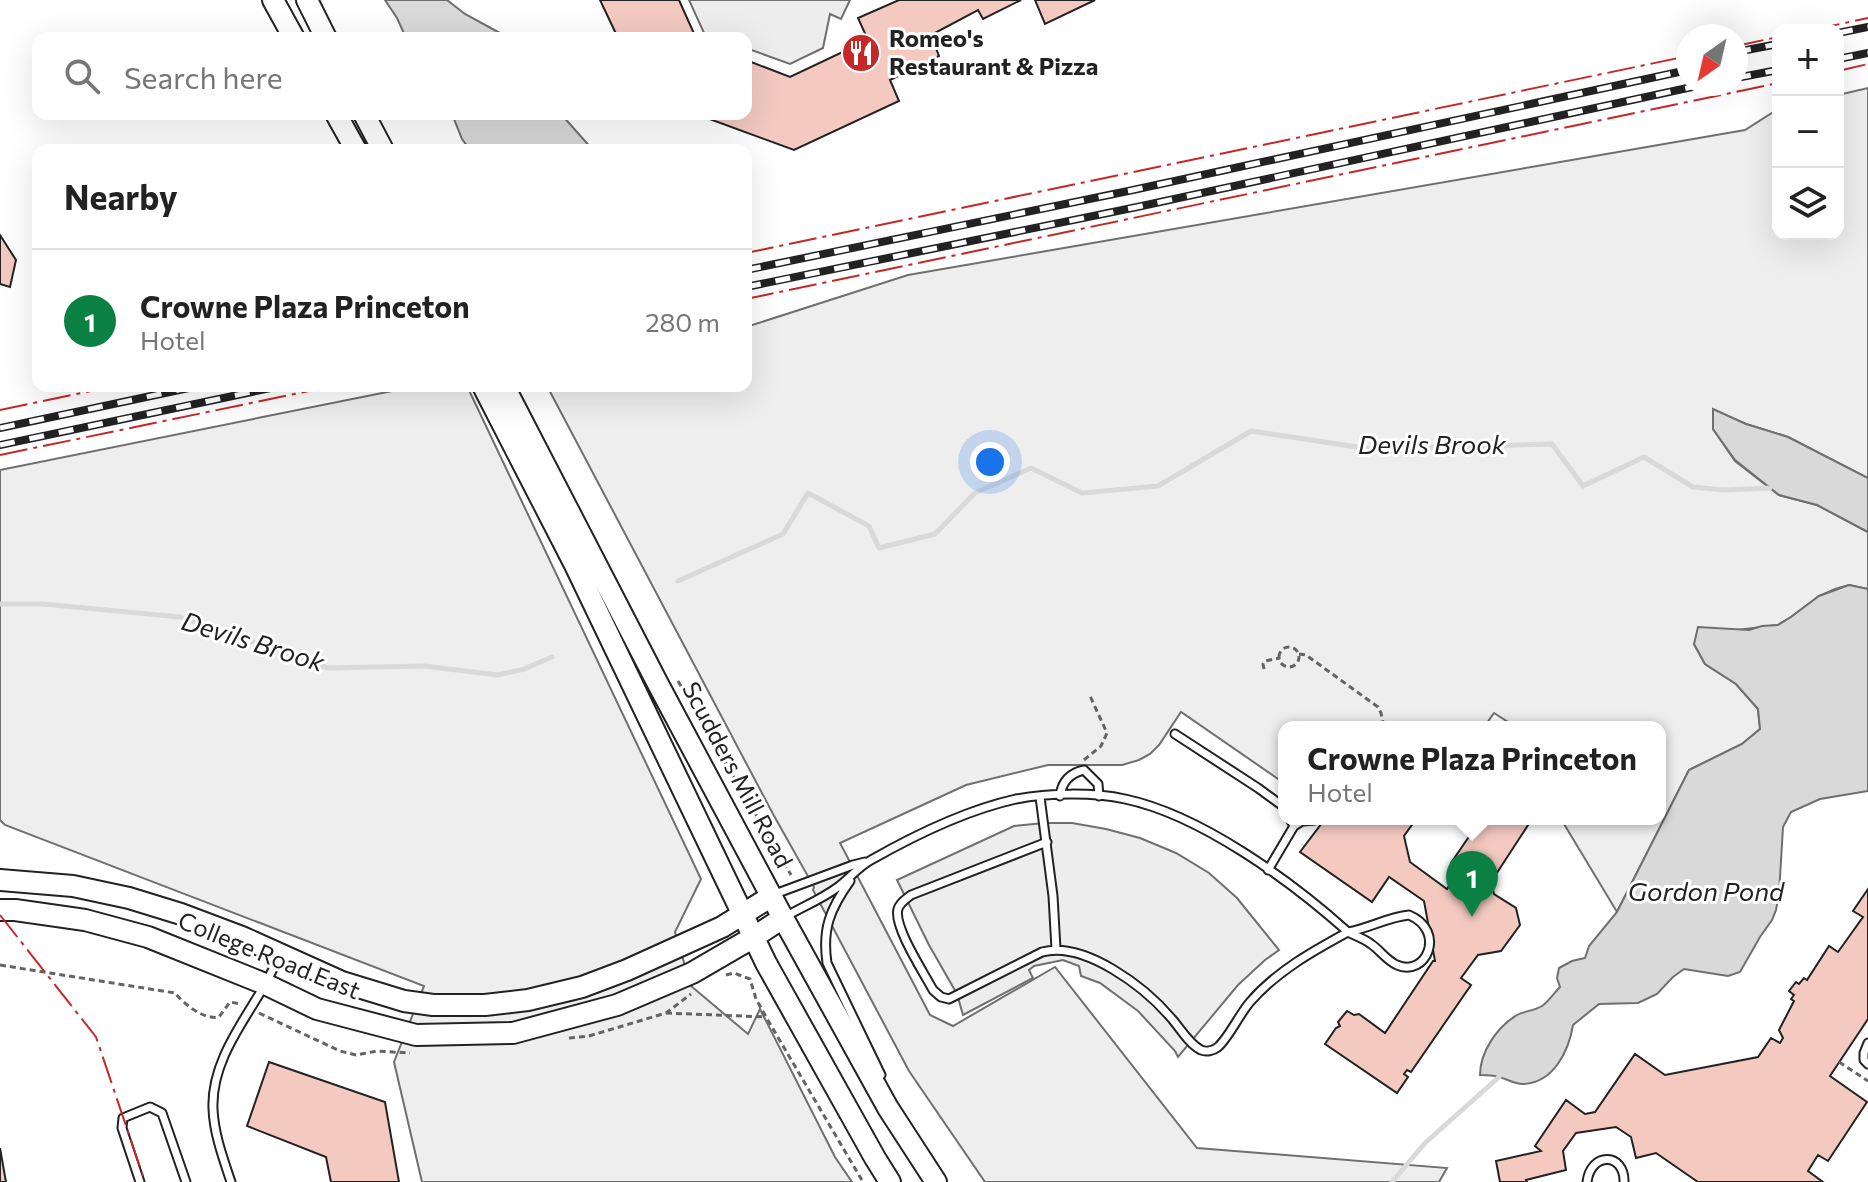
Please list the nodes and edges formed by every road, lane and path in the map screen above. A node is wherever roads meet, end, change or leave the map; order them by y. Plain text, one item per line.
1 (273, 0) edge
2 (307, 0) edge
3 (291, 32) edge
4 (323, 32) edge
5 (339, 120) edge
6 (367, 120) edge
7 (353, 144) edge
8 (380, 144) edge
9 (486, 392) edge
10 (507, 392) edge
11 (1299, 654) junction
12 (1280, 658) junction
13 (1262, 666) dead end
14 (1090, 696) dead end
15 (1383, 721) edge
16 (1175, 734) dead end
17 (1081, 771) junction
18 (1060, 796) junction
19 (1099, 796) junction
20 (1040, 797) junction
21 (1278, 803) edge
22 (1291, 825) edge
23 (1047, 842) junction
24 (867, 862) junction
25 (1268, 870) junction
26 (0, 880) edge
27 (772, 896) junction
28 (0, 910) edge
29 (742, 914) junction
30 (783, 918) junction
31 (1348, 932) junction
32 (754, 937) junction
33 (1056, 949) junction
34 (280, 954) junction
35 (749, 972) dead end
36 (265, 984) junction
37 (666, 1013) dead end
38 (766, 1017) junction
39 (1868, 1043) edge
40 (1839, 1062) dead end
41 (1868, 1064) edge
42 (1868, 1081) edge
43 (888, 1108) junction
44 (140, 1182) edge
45 (186, 1182) edge
46 (231, 1182) edge
47 (863, 1182) edge
48 (890, 1182) edge
49 (936, 1182) edge
50 (1587, 1182) edge
51 (1624, 1182) edge

1 - 3 main road
2 - 4 main road
5 - 7 main road
6 - 8 main road
9 - 29 main road
10 - 27 main road, Scudders Mill Road
11 - 12 path
11 - 12 path
11 - 15 path
12 - 13 path
14 - 17 path
16 - 21 lane
17 - 18 lane
17 - 19 lane
18 - 19 lane
18 - 20 lane
19 - 25 lane
20 - 23 lane
20 - 24 lane
22 - 25 lane
23 - 33 lane
23 - 33 lane
24 - 27 lane
24 - 30 lane
24 - 43 lane
25 - 31 lane
26 - 34 main road, College Road East
27 - 29 main road, College Road East
27 - 30 main road, Scudders Mill Road
28 - 36 main road, College Road East
29 - 32 main road
29 - 34 main road, College Road East
30 - 32 main road, College Road East
30 - 43 main road, Scudders Mill Road
31 - 31 lane
31 - 33 lane
32 - 36 main road, College Road East
32 - 48 main road
34 - 36 lane
35 - 38 path
36 - 46 lane
37 - 38 path
38 - 47 path
39 - 41 lane
40 - 42 path
43 - 49 main road, Scudders Mill Road
44 - 45 lane
50 - 51 lane

